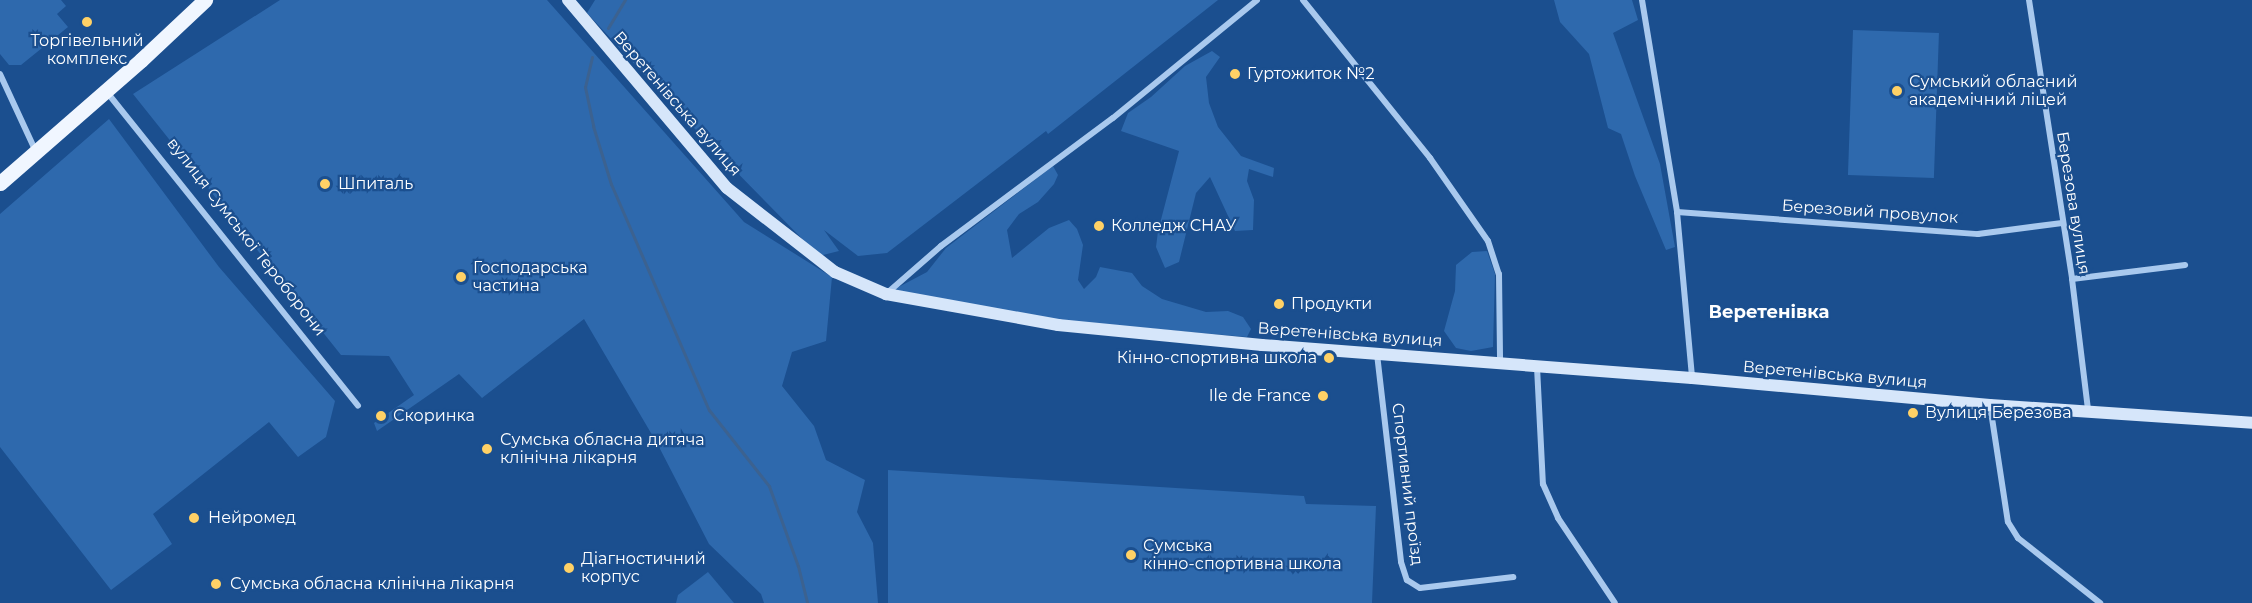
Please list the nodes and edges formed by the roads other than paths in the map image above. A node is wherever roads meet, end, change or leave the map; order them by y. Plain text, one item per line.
1 (205, 0) edge
2 (568, 0) edge
3 (1257, 0) edge
4 (1303, 0) edge
5 (1642, 0) edge
6 (2029, 0) edge
7 (0, 74) edge
8 (106, 91) junction
9 (37, 152) junction
10 (0, 183) edge
11 (1677, 213) junction
12 (2062, 223) junction
13 (2185, 265) dead end
14 (2072, 279) junction
15 (886, 294) junction
16 (1377, 354) junction
17 (1500, 362) junction
18 (1537, 366) junction
19 (1692, 378) junction
20 (358, 405) dead end
21 (1990, 405) junction
22 (2088, 410) junction
23 (2252, 423) edge
24 (1514, 577) dead end
25 (1615, 603) edge
26 (2100, 603) edge

1 - 8 main road
2 - 15 street, Веретенівська вулиця
3 - 15 street
4 - 17 street
5 - 11 street
6 - 12 street, Березова вулиця
7 - 9 street
8 - 9 main road
8 - 20 street, вулиця Сумської Тероборони
9 - 10 main road
11 - 12 street, Березовий провулок
11 - 19 street
12 - 14 street, Березова вулиця
13 - 14 street
14 - 22 street, Березова вулиця
15 - 16 street, Веретенівська вулиця
16 - 17 street, Веретенівська вулиця
16 - 24 street, Спортивний проїзд
17 - 18 street, Веретенівська вулиця
18 - 19 street, Веретенівська вулиця
18 - 25 street
19 - 21 street, Веретенівська вулиця
21 - 22 street, Веретенівська вулиця
21 - 26 street
22 - 23 street, Веретенівська вулиця

